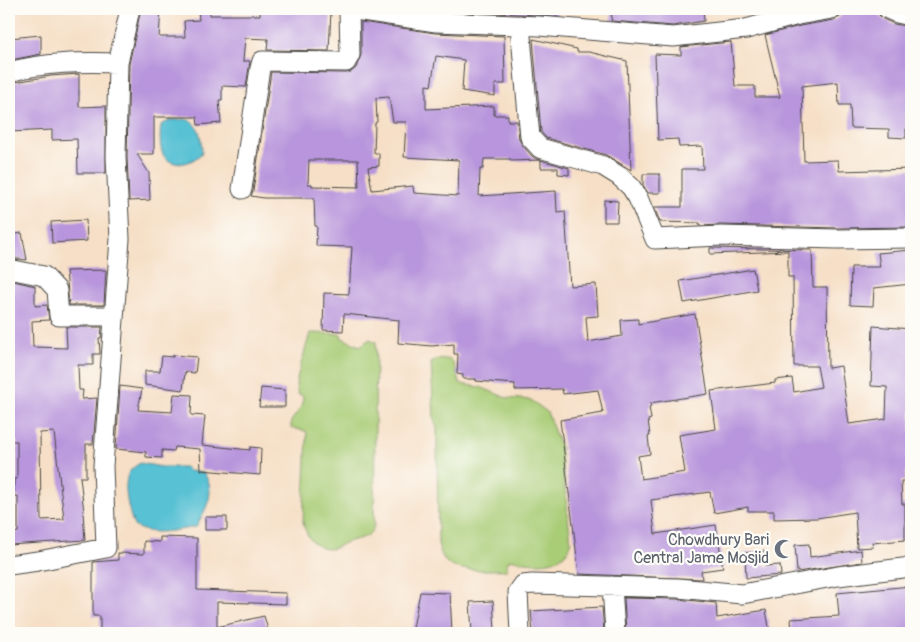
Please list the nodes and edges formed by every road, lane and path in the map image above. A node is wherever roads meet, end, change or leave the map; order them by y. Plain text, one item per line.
1 (130, 9) edge
2 (349, 9) edge
3 (832, 9) edge
4 (888, 9) edge
5 (911, 16) edge
6 (520, 25) junction
7 (118, 63) junction
8 (9, 72) edge
9 (242, 189) dead end
10 (911, 238) edge
11 (9, 269) edge
12 (113, 316) junction
13 (9, 565) edge
14 (911, 567) edge
15 (612, 586) junction
16 (520, 633) edge
17 (615, 633) edge

1 - 7 street
2 - 6 street
2 - 9 street
3 - 6 street
4 - 5 street
6 - 10 street
7 - 8 street
7 - 12 street
11 - 12 street
12 - 13 street
14 - 15 street
15 - 16 street
15 - 17 street

